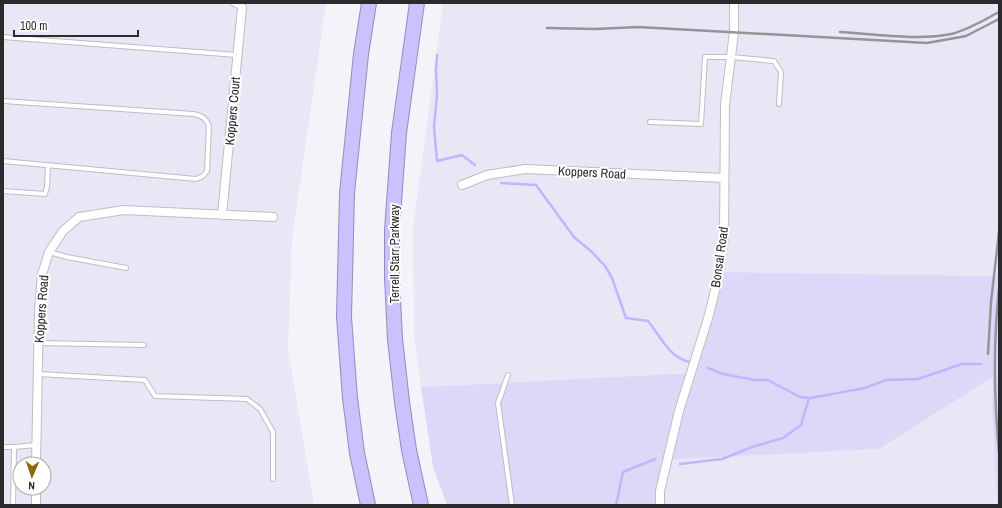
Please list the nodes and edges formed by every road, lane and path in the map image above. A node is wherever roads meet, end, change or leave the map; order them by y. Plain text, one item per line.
1 (232, 3) edge
2 (369, 3) edge
3 (417, 3) edge
4 (734, 3) edge
5 (242, 8) joint
6 (3, 37) edge
7 (237, 55) junction
8 (731, 57) junction
9 (3, 101) edge
10 (779, 104) dead end
11 (650, 122) dead end
12 (3, 161) edge
13 (48, 165) junction
14 (724, 178) junction
15 (462, 186) dead end
16 (3, 191) edge
17 (222, 215) junction
18 (273, 217) dead end
19 (49, 252) junction
20 (126, 268) dead end
21 (38, 343) junction
22 (144, 345) dead end
23 (37, 374) junction
24 (508, 375) dead end
25 (36, 445) junction
26 (3, 447) edge
27 (14, 447) junction
28 (36, 456) edge
29 (273, 480) dead end
30 (13, 505) edge
31 (368, 505) edge
32 (421, 505) edge
33 (512, 505) edge
34 (660, 505) edge

1 - 5 lane
2 - 31 highway
3 - 32 highway, Terrell Starr Parkway
4 - 8 street, Bonsal Road
5 - 7 street, Koppers Court
6 - 7 lane
7 - 17 street, Koppers Court
8 - 10 lane
8 - 11 lane
8 - 14 street, Bonsal Road
9 - 13 lane
12 - 13 lane
13 - 16 lane
14 - 15 street, Koppers Road
14 - 34 street, Bonsal Road
17 - 18 street, Koppers Road
17 - 19 street, Koppers Road
19 - 20 lane
19 - 21 street, Koppers Road
21 - 22 lane
21 - 23 street, Koppers Road
23 - 25 street, Koppers Road
23 - 29 lane
24 - 33 lane
25 - 27 lane
25 - 28 street, Koppers Road
26 - 27 lane
27 - 30 lane

